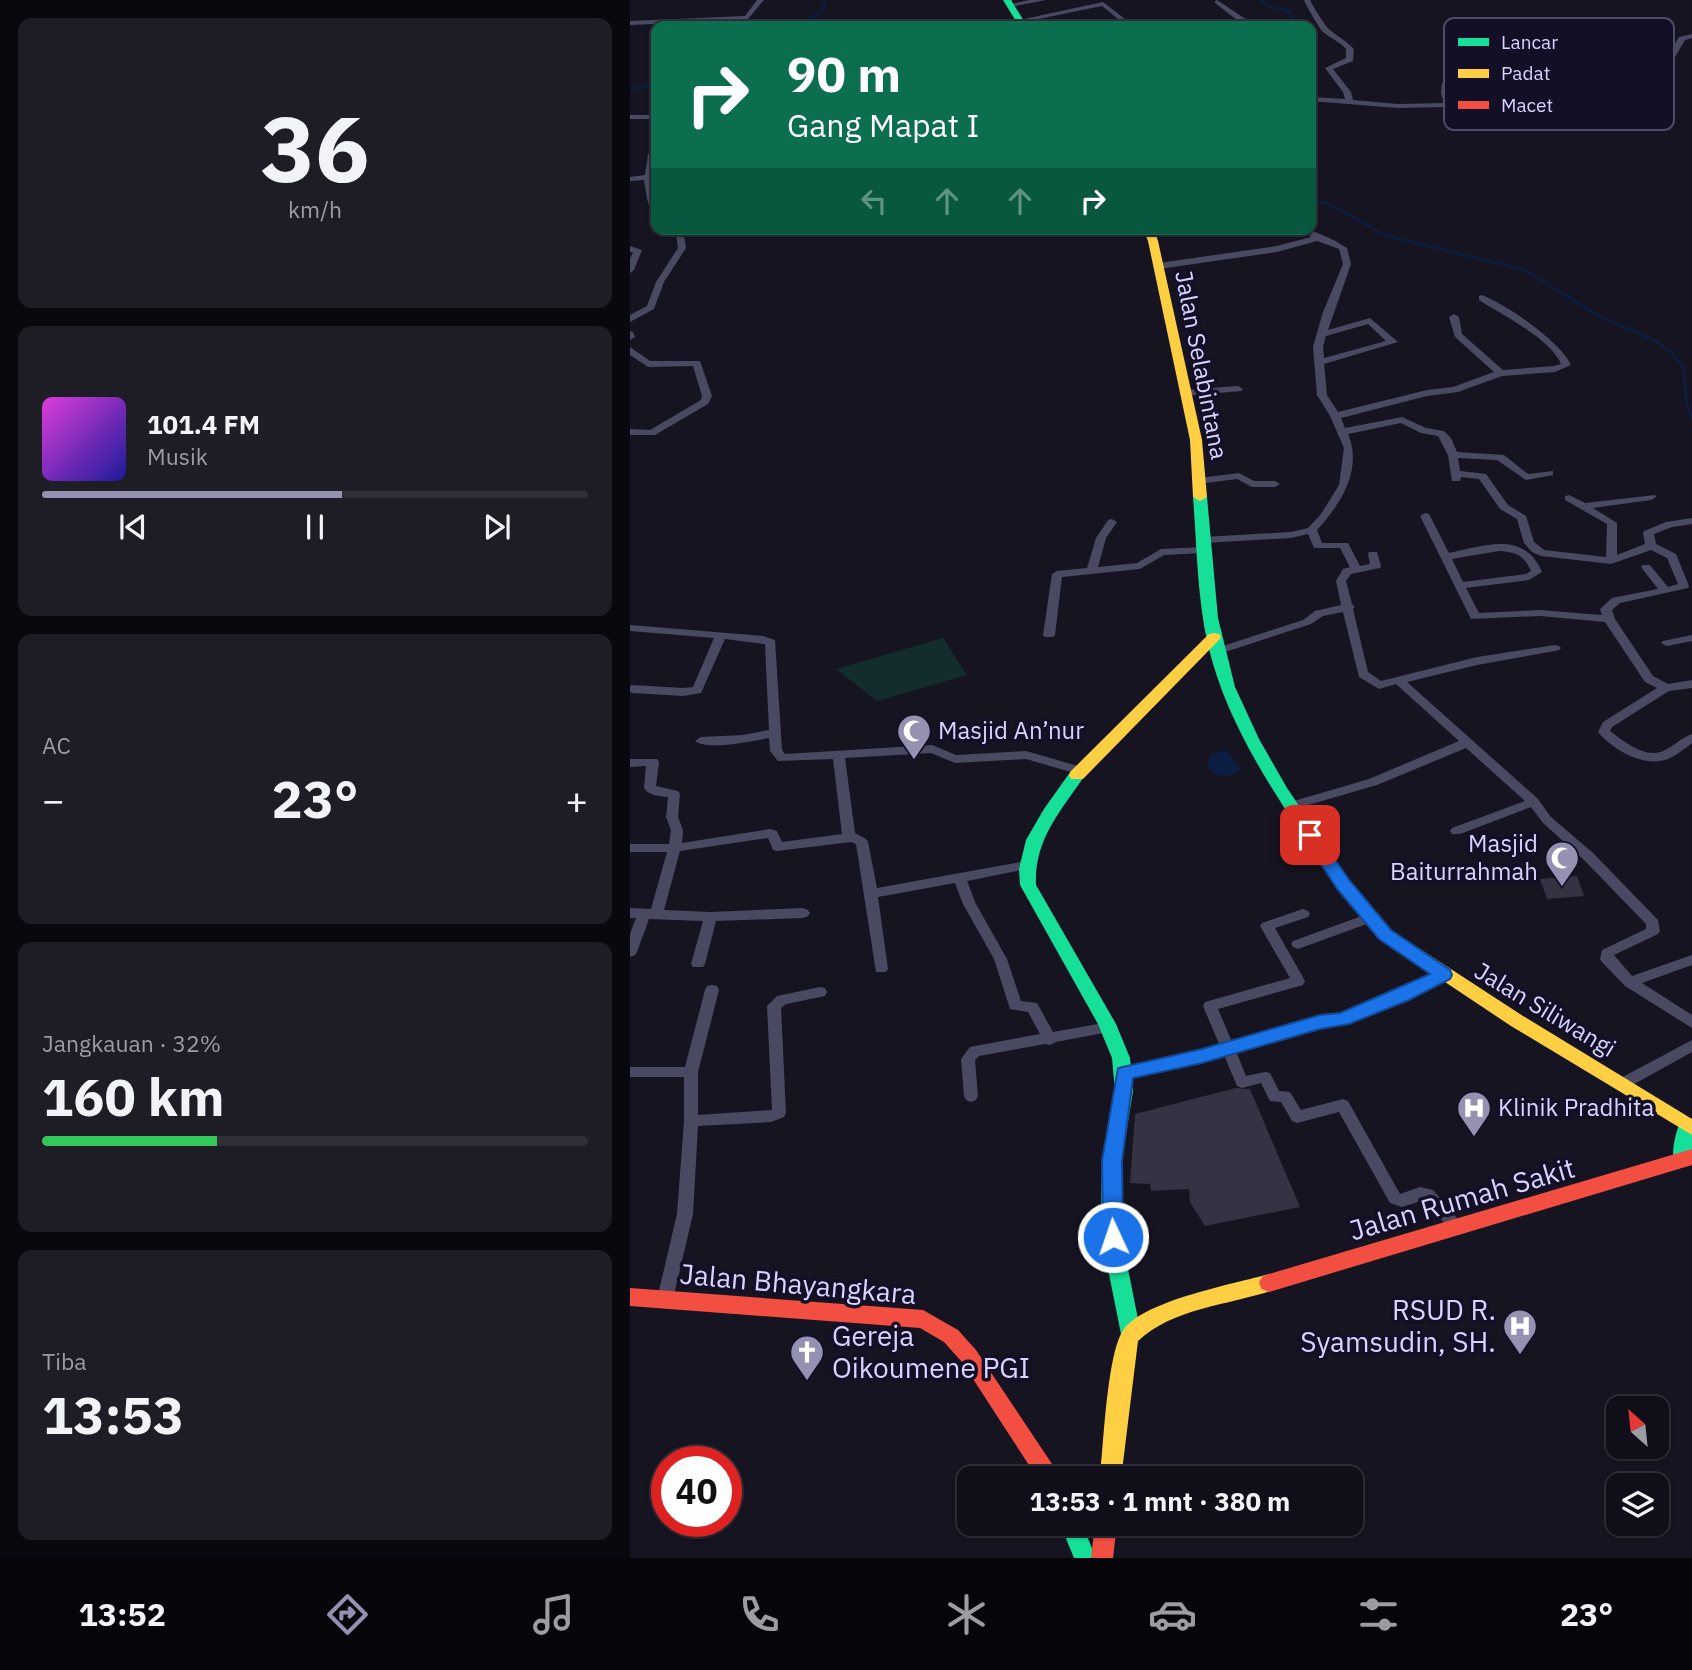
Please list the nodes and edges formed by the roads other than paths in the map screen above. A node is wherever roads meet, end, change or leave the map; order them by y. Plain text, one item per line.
1 (761, 0) edge
2 (1043, 0) edge
3 (1117, 0) edge
4 (1307, 0) edge
5 (1009, 2) edge
6 (1217, 2) dead end
7 (1103, 4) junction
8 (1080, 9) junction
9 (677, 21) edge
10 (1020, 21) edge
11 (1029, 21) edge
12 (1094, 21) edge
13 (1123, 21) edge
14 (1242, 21) edge
15 (651, 22) edge
16 (630, 23) edge
17 (1692, 36) edge
18 (1674, 50) edge
19 (1316, 99) edge
20 (1349, 102) junction
21 (1444, 104) edge
22 (630, 117) edge
23 (651, 117) edge
24 (651, 167) edge
25 (650, 177) junction
26 (630, 178) edge
27 (651, 201) edge
28 (680, 235) edge
29 (1150, 235) edge
30 (1313, 235) edge
31 (1318, 238) junction
32 (630, 249) edge
33 (1159, 266) junction
34 (630, 270) edge
35 (1482, 299) dead end
36 (1454, 317) dead end
37 (630, 319) edge
38 (1322, 334) junction
39 (630, 350) edge
40 (1319, 362) junction
41 (1501, 373) junction
42 (1238, 389) dead end
43 (1186, 393) junction
44 (1335, 416) junction
45 (630, 432) edge
46 (1342, 432) junction
47 (1453, 455) junction
48 (1549, 472) dead end
49 (1199, 481) junction
50 (1275, 484) dead end
51 (1651, 497) dead end
52 (1569, 498) dead end
53 (1583, 506) junction
54 (1425, 516) dead end
55 (1692, 521) edge
56 (1112, 522) dead end
57 (1312, 530) junction
58 (1204, 545) junction
59 (1651, 546) junction
60 (1373, 554) dead end
61 (1446, 557) junction
62 (1611, 561) junction
63 (1646, 567) dead end
64 (1356, 568) junction
65 (1092, 570) junction
66 (1459, 586) junction
67 (1665, 591) junction
68 (1349, 607) junction
69 (1609, 619) junction
70 (630, 628) edge
71 (1049, 635) dead end
72 (720, 638) junction
73 (1692, 638) edge
74 (1667, 643) dead end
75 (1216, 644) junction
76 (1555, 648) dead end
77 (1186, 666) junction
78 (1222, 668) junction
79 (1650, 679) junction
80 (1399, 681) junction
81 (1692, 684) edge
82 (1666, 688) junction
83 (632, 690) dead end
84 (1635, 705) junction
85 (776, 733) junction
86 (1692, 738) edge
87 (701, 741) dead end
88 (1466, 743) junction
89 (838, 754) junction
90 (630, 763) edge
91 (1081, 771) junction
92 (1534, 802) junction
93 (1291, 806) junction
94 (1456, 831) dead end
95 (849, 837) junction
96 (630, 848) edge
97 (675, 848) junction
98 (1026, 865) junction
99 (959, 876) junction
100 (871, 894) junction
101 (644, 913) edge
102 (803, 913) dead end
103 (1303, 914) dead end
104 (711, 916) junction
105 (1370, 918) junction
106 (1297, 944) dead end
107 (630, 952) edge
108 (1692, 960) edge
109 (698, 964) dead end
110 (881, 969) dead end
111 (1443, 975) junction
112 (1630, 982) junction
113 (712, 990) dead end
114 (820, 992) dead end
115 (1692, 1023) edge
116 (1109, 1027) junction
117 (1050, 1040) junction
118 (1692, 1045) edge
119 (1227, 1047) junction
120 (630, 1072) edge
121 (691, 1072) junction
122 (1124, 1073) junction
123 (1622, 1084) junction
124 (971, 1096) dead end
125 (691, 1121) junction
126 (1690, 1127) edge
127 (1687, 1158) edge
128 (1458, 1229) junction
129 (630, 1297) edge
130 (665, 1299) junction
131 (1131, 1334) junction
132 (1042, 1466) edge
133 (1109, 1466) edge
134 (1076, 1536) edge
135 (1105, 1536) edge
136 (1085, 1558) edge
137 (1102, 1558) edge

1 - 9 street
2 - 5 street
3 - 7 street
4 - 20 street
5 - 10 main road
6 - 14 street
7 - 8 street
7 - 13 street
8 - 11 street
8 - 12 street
15 - 16 street
17 - 18 street
19 - 20 street
20 - 21 street
22 - 23 street
24 - 25 street
25 - 26 street
25 - 27 street
28 - 37 street
29 - 33 main road, Jalan Selabintana
30 - 31 street
31 - 33 street
31 - 38 street
32 - 34 street
33 - 43 main road, Jalan Selabintana
35 - 41 street
36 - 41 street
38 - 40 street
38 - 40 street
39 - 45 street
40 - 44 street
41 - 44 street
42 - 43 street
43 - 49 main road, Jalan Selabintana
44 - 46 street
46 - 47 street
46 - 57 street
47 - 48 street
47 - 62 street
49 - 50 street
49 - 58 main road, Jalan Selabintana
51 - 53 street
52 - 53 street
53 - 62 street
54 - 61 street
55 - 59 street
56 - 65 street
57 - 58 street
57 - 64 street
58 - 65 street
58 - 75 main road, Jalan Selabintana
59 - 62 street
59 - 67 street
60 - 64 street
61 - 66 street
61 - 66 street
63 - 67 street
64 - 68 street
65 - 71 street
66 - 69 street
67 - 69 street
68 - 75 street
68 - 80 street
69 - 79 street
70 - 72 street
72 - 83 street
72 - 85 street
73 - 74 street
75 - 77 main road
75 - 78 main road, Jalan Siliwangi
76 - 80 street
77 - 78 main road
77 - 91 main road
78 - 93 main road, Jalan Siliwangi
79 - 82 street
79 - 84 street
80 - 88 street
81 - 82 street
82 - 84 street
84 - 86 street
85 - 87 street
85 - 89 street
88 - 92 street
88 - 93 street
89 - 91 street
89 - 95 street
90 - 97 street
91 - 98 main road
92 - 94 street
92 - 112 street
93 - 105 main road, Jalan Siliwangi
95 - 97 street
95 - 100 street
96 - 97 street
97 - 101 street
98 - 99 street
98 - 116 main road
99 - 100 street
99 - 117 street
100 - 110 street
101 - 104 street
101 - 107 street
102 - 104 street
103 - 119 street
104 - 109 street
105 - 106 street
105 - 111 main road, Jalan Siliwangi
108 - 112 street
111 - 119 street
111 - 123 main road, Jalan Siliwangi
112 - 115 street
113 - 121 street
114 - 125 street
116 - 117 street
116 - 122 main road
117 - 124 street
118 - 123 street
119 - 122 street
119 - 128 street
120 - 121 street
121 - 125 street
122 - 131 main road
123 - 126 main road, Jalan Siliwangi
125 - 130 street
126 - 127 main road
127 - 128 main road, Jalan Rumah Sakit
128 - 131 main road, Jalan Rumah Sakit
129 - 130 main road, Jalan Bhayangkara
130 - 132 main road, Jalan Bhayangkara
131 - 133 main road
134 - 136 main road
135 - 137 main road

